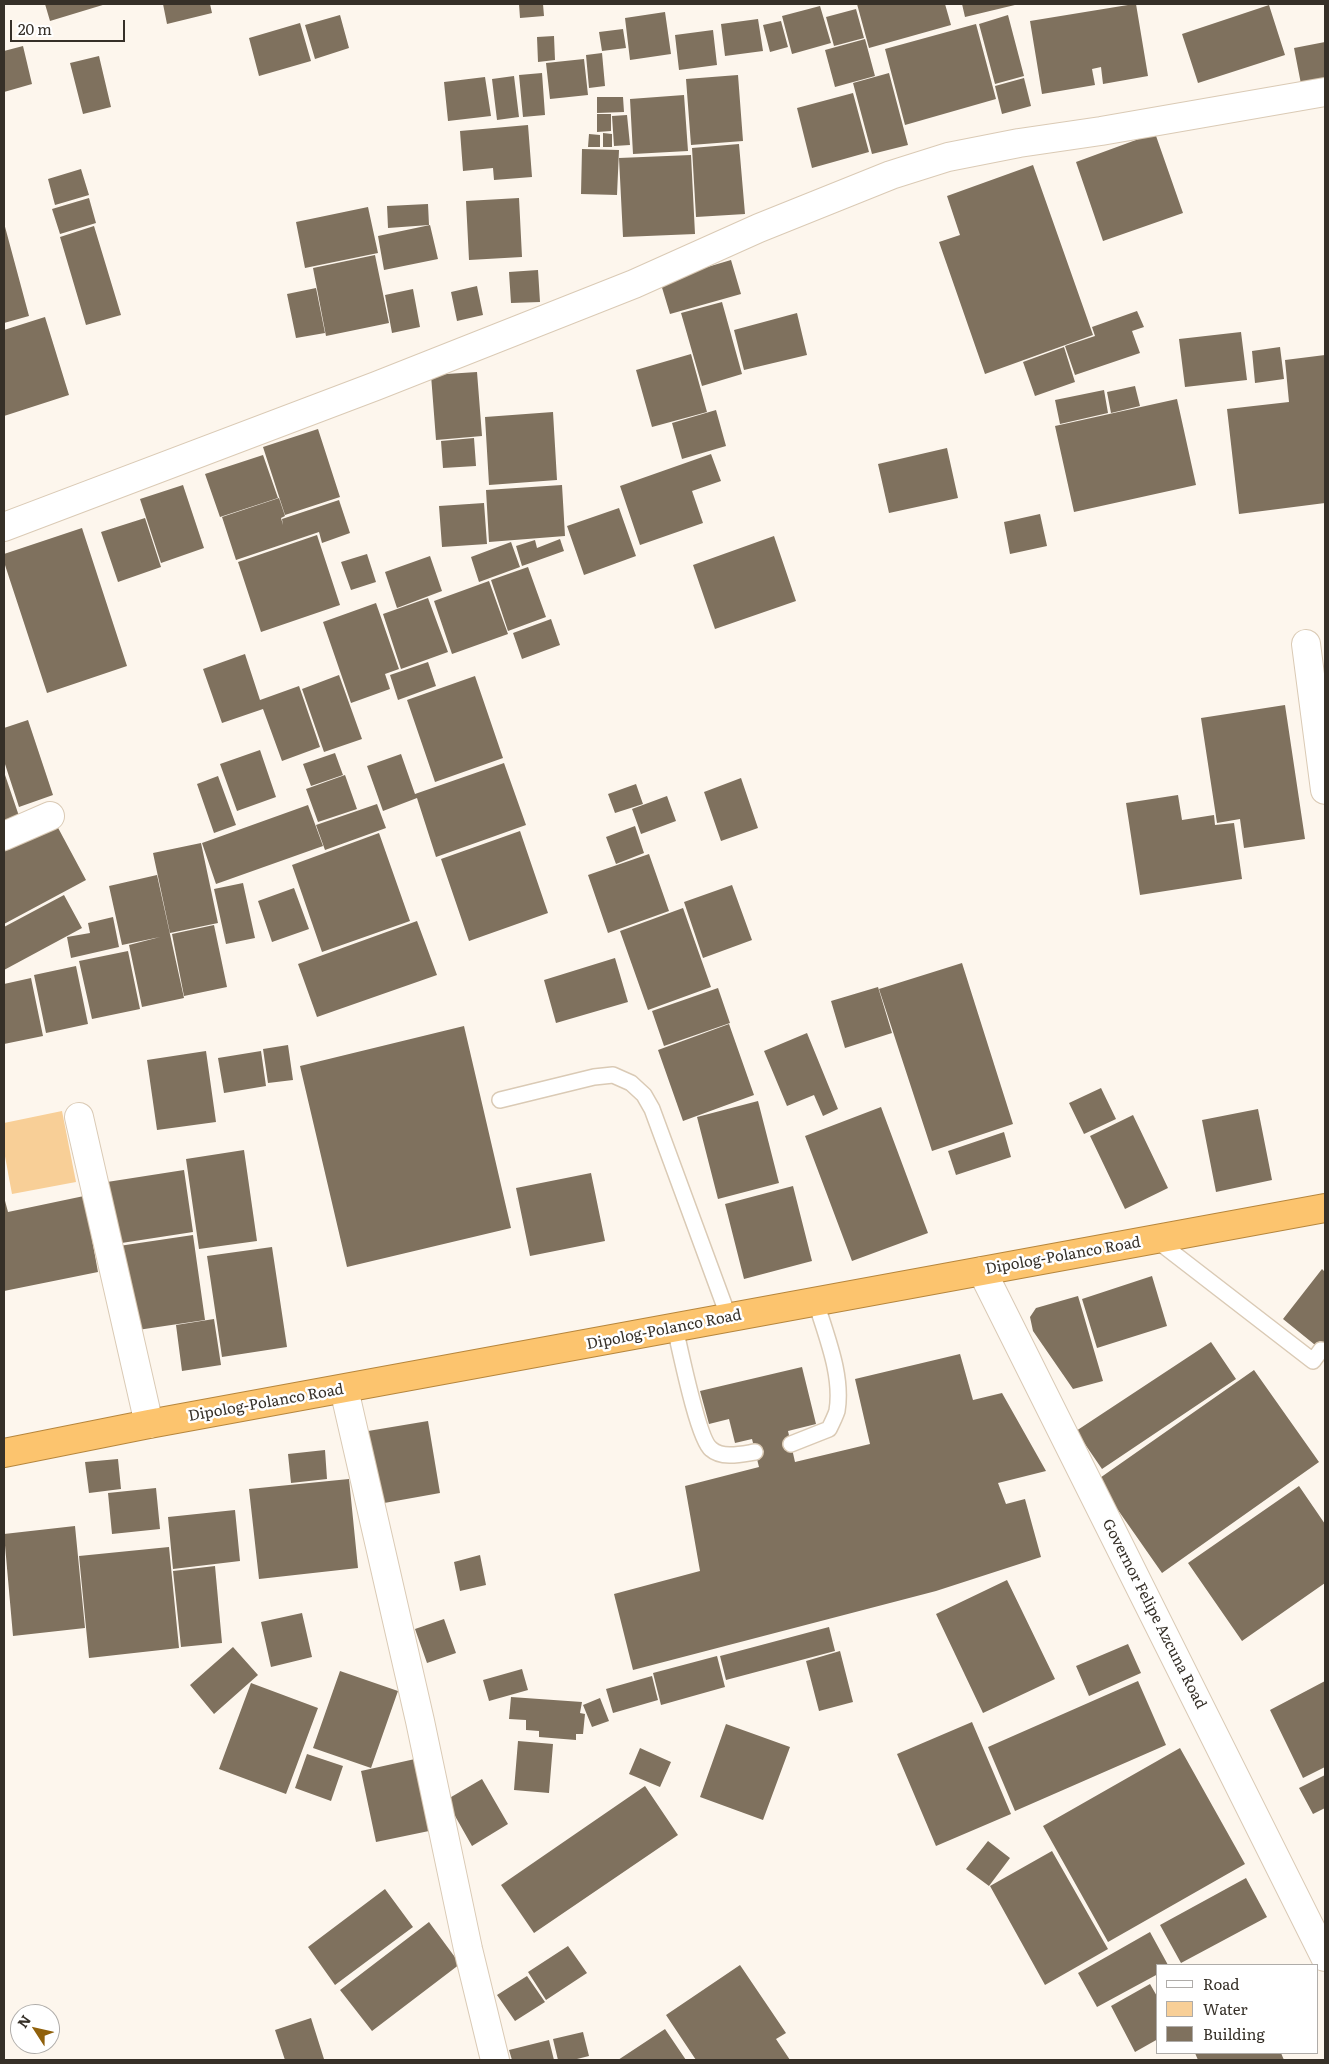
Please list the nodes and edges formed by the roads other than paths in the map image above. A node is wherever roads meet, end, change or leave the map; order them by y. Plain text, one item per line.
1 (1325, 92) edge
2 (4, 527) edge
3 (1306, 644) dead end
4 (1325, 790) edge
5 (50, 816) dead end
6 (4, 836) edge
7 (500, 1100) dead end
8 (79, 1117) dead end
9 (1325, 1208) edge
10 (1155, 1240) junction
11 (982, 1271) junction
12 (816, 1302) junction
13 (729, 1318) junction
14 (675, 1328) junction
15 (1321, 1350) dead end
16 (344, 1389) junction
17 (149, 1424) junction
18 (790, 1444) dead end
19 (756, 1452) dead end
20 (4, 1453) edge
21 (1325, 1957) edge
22 (495, 2060) edge

1 - 2 street
3 - 4 street
5 - 6 street
7 - 13 lane
8 - 17 street
9 - 10 highway, Dipolog-Polanco Road
10 - 11 highway, Dipolog-Polanco Road
10 - 15 lane
11 - 12 highway, Dipolog-Polanco Road
11 - 21 street, Governor Felipe Azcuna Road
12 - 13 highway, Dipolog-Polanco Road
12 - 18 lane
13 - 14 highway, Dipolog-Polanco Road
14 - 16 highway, Dipolog-Polanco Road
14 - 19 lane
16 - 17 highway, Dipolog-Polanco Road
16 - 22 street
17 - 20 highway, Dipolog-Polanco Road

